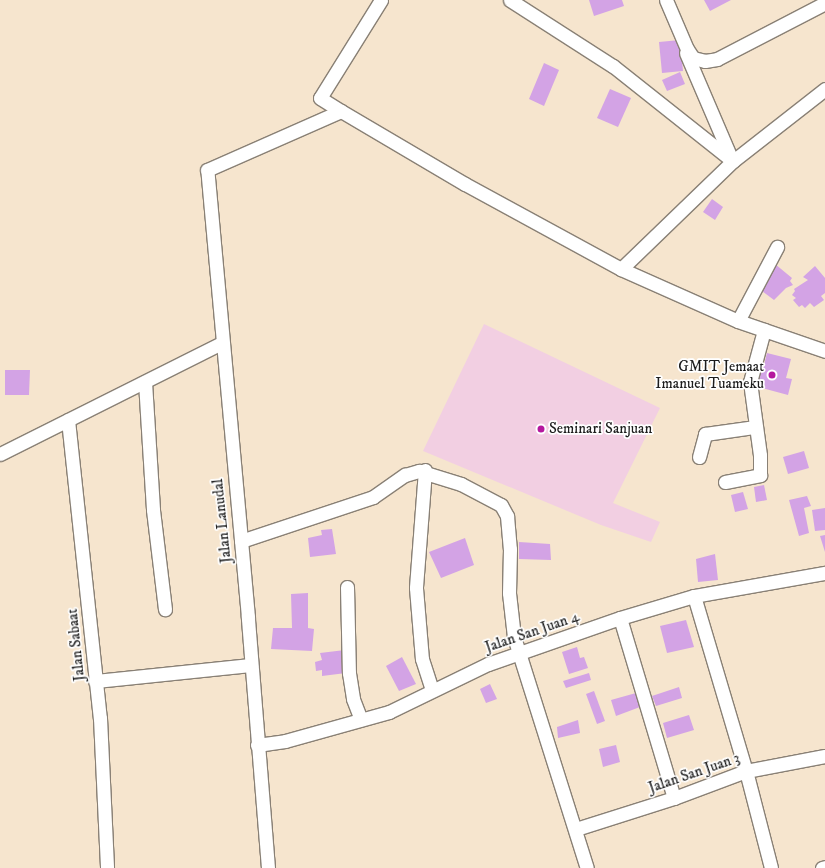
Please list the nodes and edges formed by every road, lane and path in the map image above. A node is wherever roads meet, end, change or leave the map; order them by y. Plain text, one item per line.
1 (381, 0) edge
2 (510, 0) edge
3 (660, 0) edge
4 (666, 0) edge
5 (825, 3) edge
6 (825, 89) edge
7 (341, 111) junction
8 (733, 161) junction
9 (777, 247) dead end
10 (621, 269) junction
11 (738, 321) junction
12 (764, 330) junction
13 (222, 343) junction
14 (825, 351) edge
15 (145, 382) junction
16 (68, 420) junction
17 (754, 427) junction
18 (0, 454) edge
19 (699, 457) dead end
20 (424, 470) junction
21 (725, 482) dead end
22 (241, 541) junction
23 (825, 573) edge
24 (347, 587) dead end
25 (694, 596) junction
26 (165, 609) dead end
27 (620, 618) junction
28 (518, 652) junction
29 (251, 665) junction
30 (95, 680) junction
31 (432, 690) junction
32 (361, 720) junction
33 (257, 745) junction
34 (825, 756) edge
35 (746, 771) junction
36 (674, 798) junction
37 (576, 829) junction
38 (107, 868) edge
39 (268, 868) edge
40 (586, 868) edge
41 (771, 868) edge

1 - 7 street
2 - 8 street
3 - 8 street
4 - 5 street
6 - 8 street
7 - 10 street
7 - 13 street, Jalan Lanudal
8 - 10 street
9 - 11 street
10 - 11 street
11 - 12 street
12 - 14 street
12 - 17 street
13 - 15 street
13 - 22 street, Jalan Lanudal
15 - 16 street
15 - 26 street
16 - 18 street
16 - 30 street, Jalan Sabaat
17 - 19 street
17 - 21 street
20 - 22 street
20 - 28 street
20 - 31 street
22 - 29 street, Jalan Lanudal
23 - 25 street, Jalan San Juan 4
24 - 32 street
25 - 27 street, Jalan San Juan 4
25 - 35 street
27 - 28 street, Jalan San Juan 4
27 - 36 street
28 - 31 street, Jalan San Juan 4
28 - 37 street
29 - 30 street
29 - 33 street, Jalan Lanudal
30 - 38 street, Jalan Sabaat
31 - 32 street, Jalan San Juan 4
32 - 33 street, Jalan San Juan 4
33 - 39 street, Jalan Lanudal
34 - 35 street, Jalan San Juan 3
35 - 36 street, Jalan San Juan 3
35 - 41 street
36 - 37 street, Jalan San Juan 3
37 - 40 street

